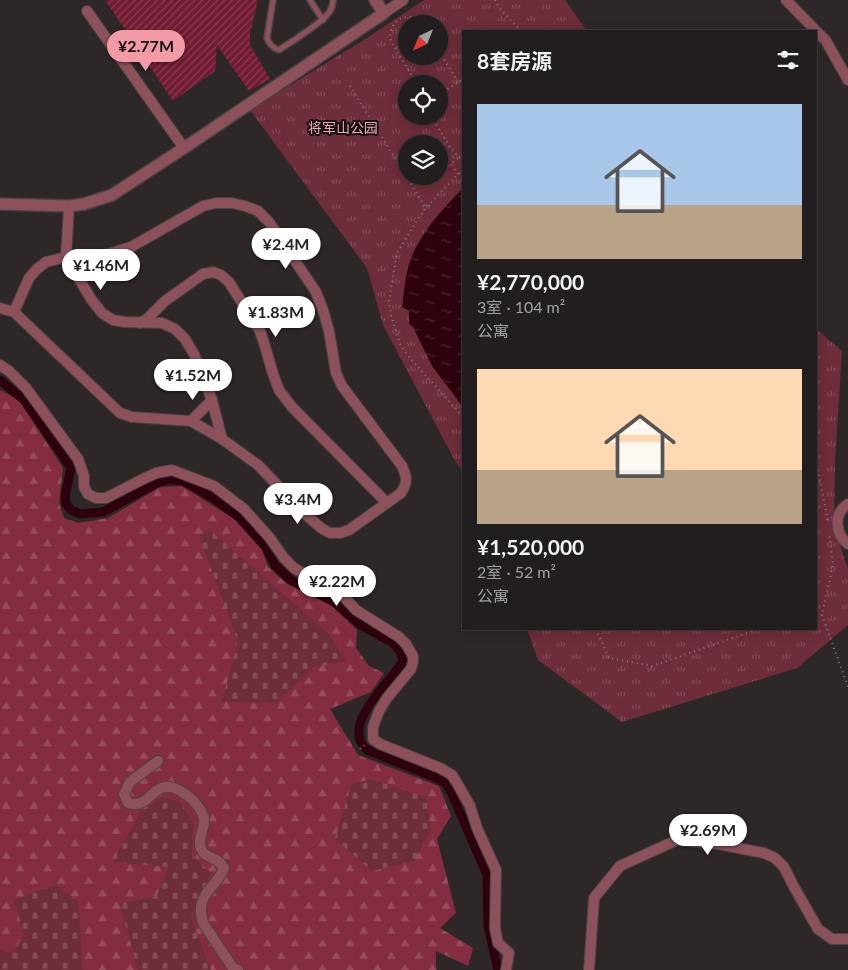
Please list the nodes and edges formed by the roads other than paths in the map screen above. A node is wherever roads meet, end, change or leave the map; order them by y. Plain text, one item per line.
1 (273, 0) edge
2 (310, 0) edge
3 (333, 0) edge
4 (375, 0) edge
5 (403, 0) edge
6 (786, 0) edge
7 (87, 11) dead end
8 (384, 13) junction
9 (323, 20) junction
10 (815, 30) edge
11 (817, 32) edge
12 (848, 80) edge
13 (184, 148) junction
14 (0, 204) edge
15 (69, 206) junction
16 (66, 257) junction
17 (0, 308) edge
18 (14, 312) junction
19 (140, 323) junction
20 (0, 365) edge
21 (212, 400) junction
22 (191, 421) junction
23 (222, 439) junction
24 (387, 502) junction
25 (848, 504) edge
26 (848, 544) edge
27 (158, 761) dead end
28 (848, 939) edge
29 (238, 970) edge
30 (506, 970) edge
31 (590, 970) edge

1 - 9 lane
2 - 9 lane
3 - 9 lane
4 - 8 street
5 - 8 street
6 - 10 street
7 - 13 street
8 - 13 street
11 - 12 street
13 - 15 street
14 - 15 street
15 - 16 street
16 - 18 street
16 - 19 street
16 - 24 street
17 - 18 street
18 - 22 street
19 - 21 street
19 - 24 street
20 - 30 street
21 - 22 street
21 - 23 street
22 - 23 street
23 - 24 street
25 - 26 street
27 - 29 street
28 - 31 street

